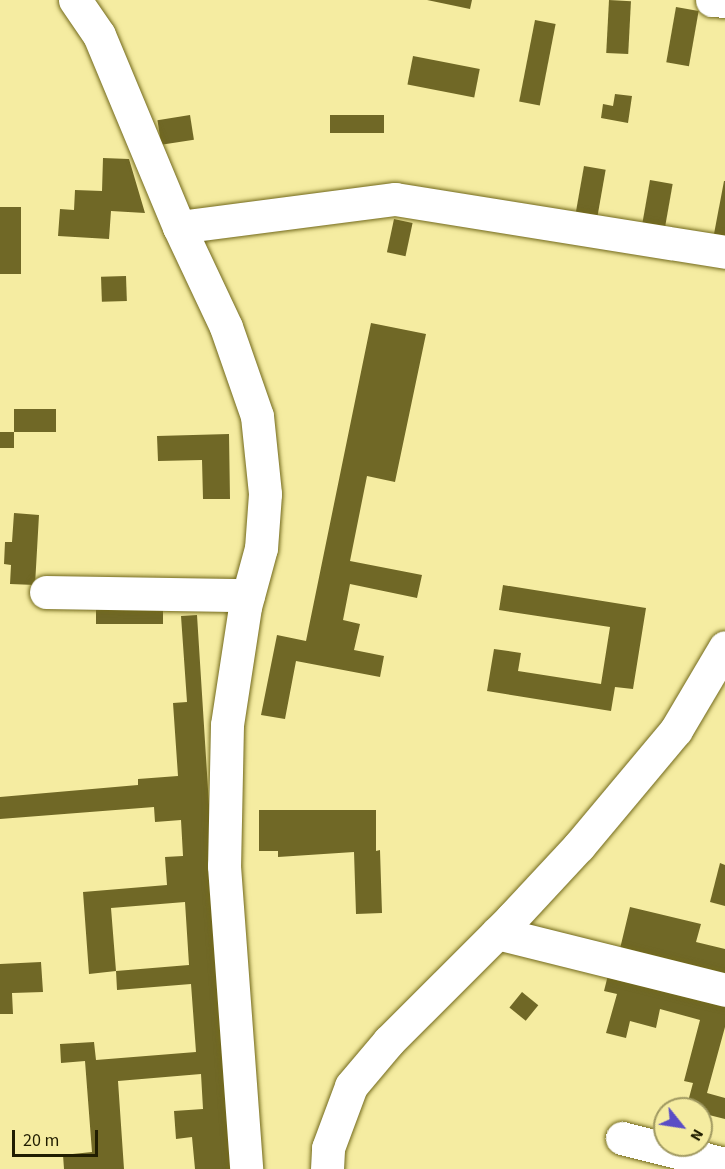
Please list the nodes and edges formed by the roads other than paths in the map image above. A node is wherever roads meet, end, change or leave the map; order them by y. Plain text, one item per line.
1 (77, 0) edge
2 (712, 0) edge
3 (725, 2) edge
4 (179, 227) junction
5 (725, 252) edge
6 (46, 592) dead end
7 (248, 595) junction
8 (725, 647) edge
9 (497, 933) junction
10 (725, 990) edge
11 (622, 1138) dead end
12 (725, 1164) edge
13 (246, 1169) edge
14 (327, 1169) edge

1 - 4 street
2 - 3 street
4 - 5 street
4 - 7 street
6 - 7 street
7 - 13 street
8 - 9 street
9 - 10 street
9 - 14 street
11 - 12 street

